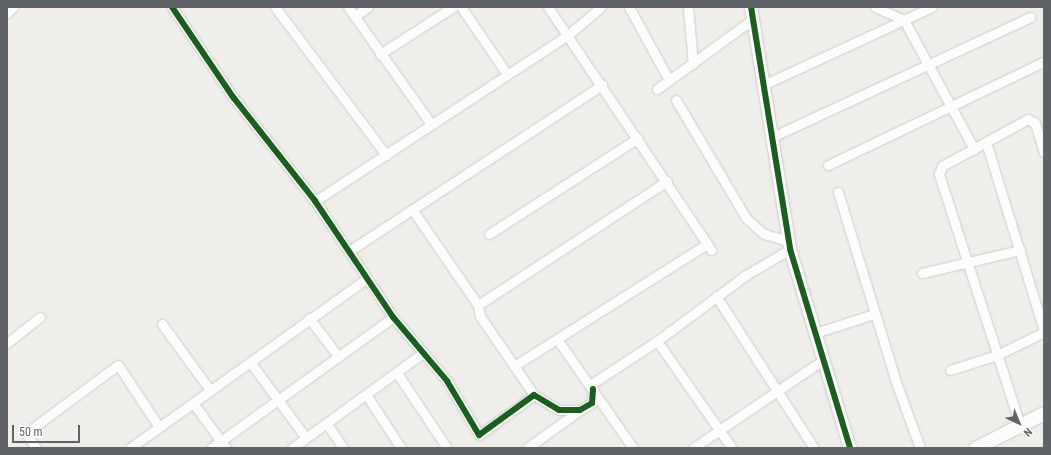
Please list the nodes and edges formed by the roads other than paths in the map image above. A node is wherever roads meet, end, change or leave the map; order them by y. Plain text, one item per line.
1 (13, 7) edge
2 (172, 7) edge
3 (275, 7) edge
4 (348, 7) edge
5 (368, 7) edge
6 (453, 7) edge
7 (461, 7) edge
8 (548, 7) edge
9 (601, 7) edge
10 (629, 7) edge
11 (688, 7) edge
12 (875, 7) edge
13 (932, 7) edge
14 (7, 12) edge
15 (752, 13) edge
16 (355, 16) junction
17 (1031, 17) dead end
18 (904, 20) junction
19 (568, 35) junction
20 (380, 54) junction
21 (1043, 62) edge
22 (693, 64) junction
23 (928, 64) junction
24 (507, 74) junction
25 (669, 80) junction
26 (602, 85) junction
27 (763, 86) junction
28 (656, 89) dead end
29 (676, 100) dead end
30 (950, 107) junction
31 (431, 124) junction
32 (772, 137) junction
33 (638, 138) junction
34 (986, 142) junction
35 (974, 149) junction
36 (1044, 153) edge
37 (386, 155) junction
38 (828, 165) dead end
39 (667, 181) junction
40 (838, 192) dead end
41 (315, 201) junction
42 (414, 212) junction
43 (489, 234) dead end
44 (789, 245) junction
45 (1020, 250) junction
46 (349, 251) junction
47 (967, 262) junction
48 (922, 273) dead end
49 (366, 279) junction
50 (716, 296) junction
51 (478, 305) junction
52 (874, 314) junction
53 (40, 317) dead end
54 (393, 317) junction
55 (309, 318) junction
56 (162, 324) dead end
57 (1044, 328) edge
58 (815, 333) junction
59 (557, 339) junction
60 (657, 341) junction
61 (7, 343) edge
62 (424, 352) junction
63 (997, 355) junction
64 (338, 356) junction
65 (823, 360) junction
66 (250, 362) junction
67 (514, 366) junction
68 (950, 370) dead end
69 (397, 373) junction
70 (591, 387) junction
71 (210, 390) junction
72 (778, 390) junction
73 (534, 395) junction
74 (368, 396) junction
75 (278, 399) junction
76 (193, 403) junction
77 (580, 410) junction
78 (1044, 413) edge
79 (327, 424) junction
80 (1020, 425) junction
81 (159, 427) junction
82 (719, 430) junction
83 (223, 444) edge
84 (300, 444) edge
85 (134, 447) edge
86 (531, 447) edge
87 (36, 448) edge
88 (211, 448) edge
89 (343, 448) edge
90 (401, 448) edge
91 (447, 448) edge
92 (633, 448) edge
93 (694, 448) edge
94 (732, 448) edge
95 (814, 448) edge
96 (850, 448) edge
97 (920, 448) edge
98 (975, 448) edge

1 - 14 street
2 - 41 street
3 - 37 street
4 - 16 street
5 - 16 street
6 - 20 street
7 - 24 street
8 - 19 street
9 - 19 street
10 - 25 street
11 - 22 street
12 - 18 street
13 - 18 street
15 - 22 street
15 - 27 street
16 - 20 street
17 - 23 street
18 - 23 street
18 - 27 street
19 - 24 street
19 - 26 street
20 - 31 street
21 - 30 street
22 - 25 street
23 - 30 street
23 - 32 street
24 - 31 street
25 - 28 street
26 - 33 street
26 - 42 street
27 - 32 street
29 - 44 street
30 - 35 street
30 - 38 street
31 - 37 street
32 - 44 street
33 - 39 street
33 - 43 street
34 - 35 street
34 - 36 street
34 - 45 street
35 - 47 street
37 - 41 street
39 - 51 street
39 - 59 street
40 - 52 street
41 - 46 street
42 - 46 street
42 - 51 street
44 - 50 street
44 - 58 street
45 - 47 street
45 - 57 street
46 - 49 street
47 - 48 street
47 - 63 street
49 - 54 street
49 - 55 street
50 - 60 street
50 - 72 street
51 - 67 street
52 - 58 street
52 - 97 street
53 - 61 street
54 - 62 street
54 - 64 street
55 - 64 street
55 - 66 street
56 - 71 street
57 - 63 street
58 - 65 street
59 - 67 street
59 - 70 street
60 - 70 street
60 - 82 street
62 - 69 street
62 - 73 street
63 - 68 street
63 - 80 street
64 - 75 street
65 - 72 street
65 - 96 street
66 - 71 street
66 - 75 street
67 - 73 street
69 - 74 street
69 - 91 street
70 - 77 street
70 - 92 street
71 - 76 street
72 - 82 street
72 - 95 street
73 - 77 street
74 - 79 street
74 - 90 street
75 - 83 street
75 - 84 street
76 - 81 street
76 - 83 street
77 - 86 street
78 - 80 main road
79 - 84 street
79 - 89 street
80 - 98 main road
81 - 85 street
81 - 87 street
82 - 93 street
82 - 94 street
83 - 88 street

